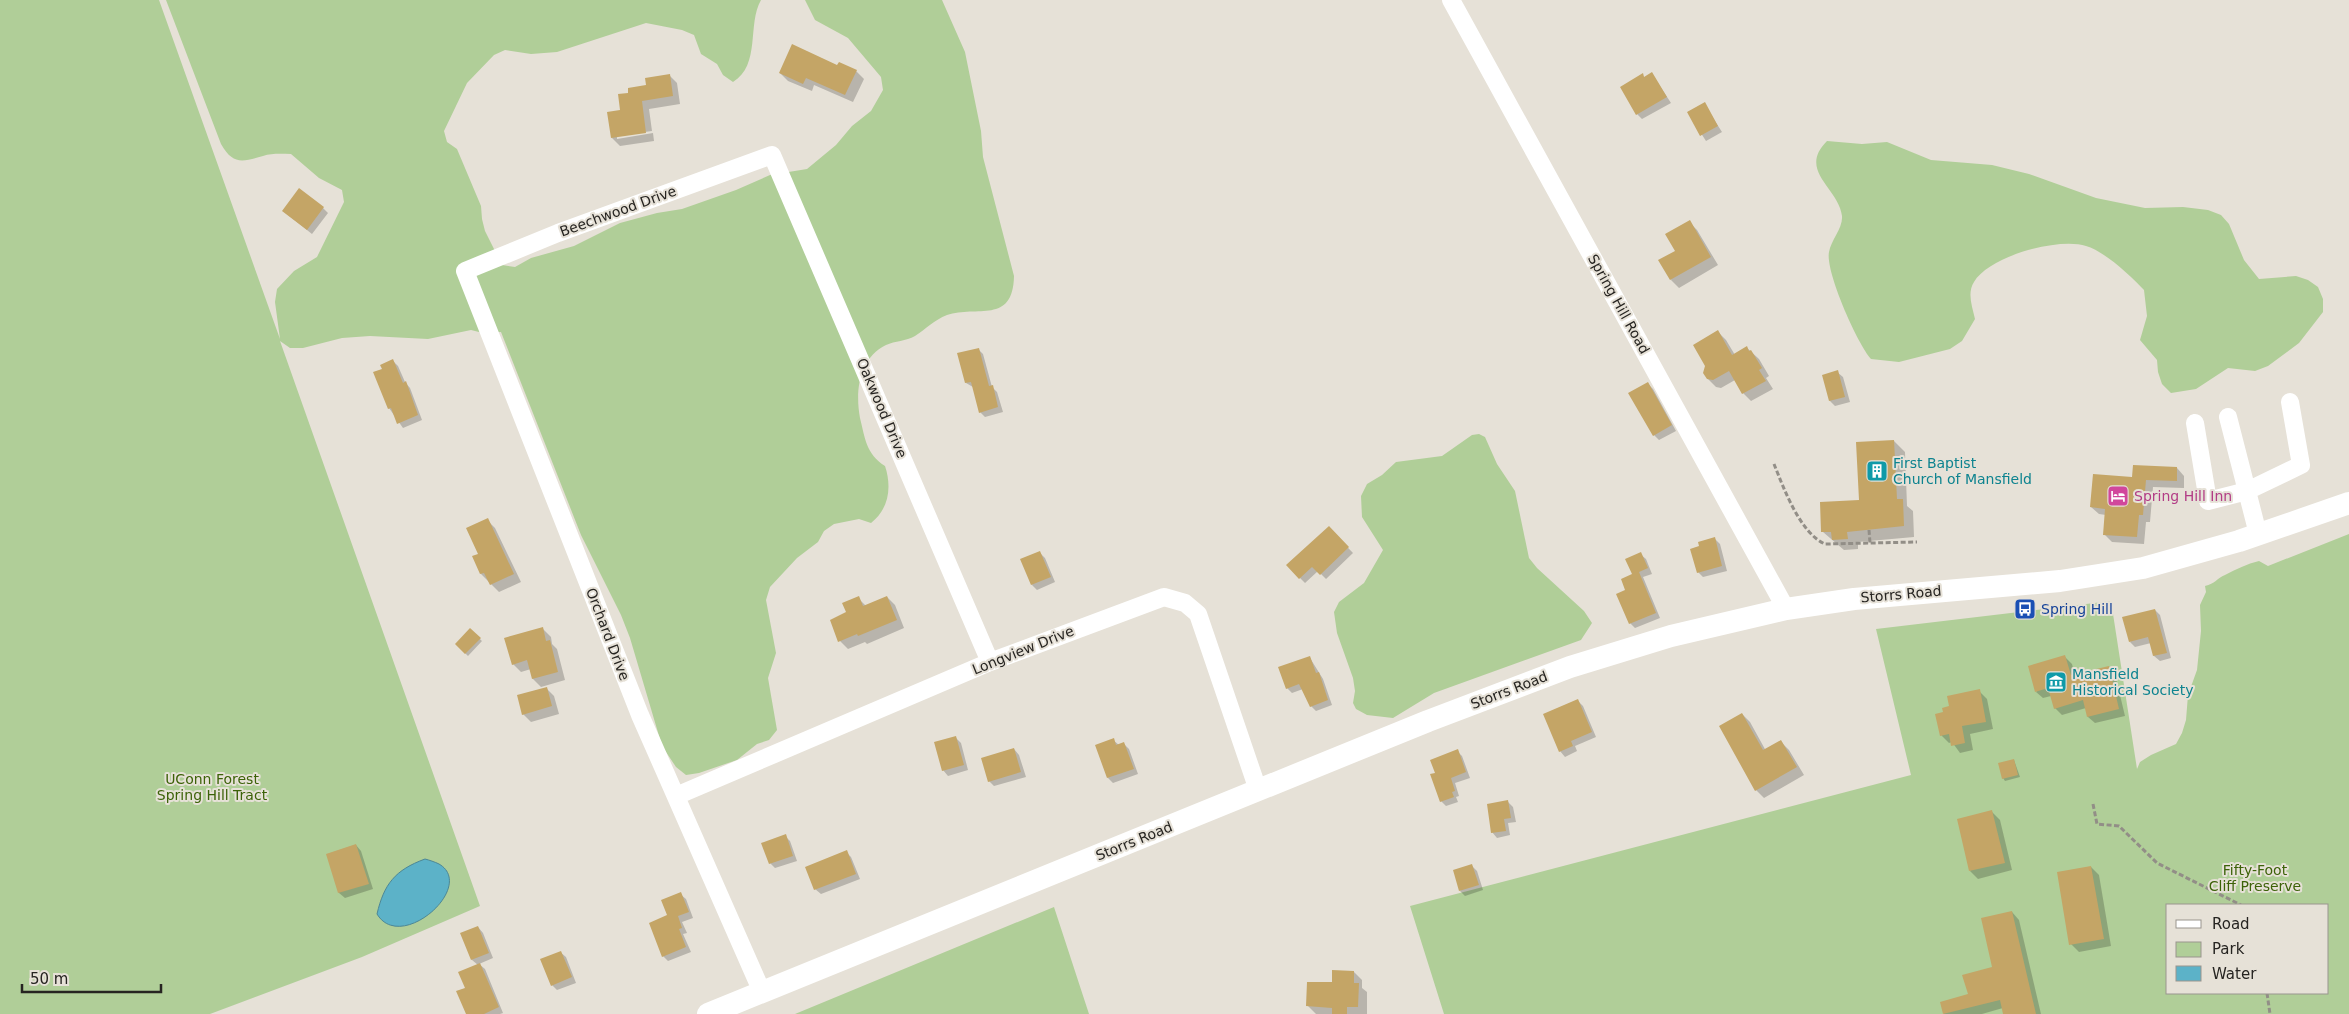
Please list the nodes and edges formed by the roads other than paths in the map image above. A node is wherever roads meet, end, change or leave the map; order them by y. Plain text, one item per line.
1 (1451, 0) edge
2 (772, 154) joint
3 (465, 271) joint
4 (2290, 402) dead end
5 (2228, 417) dead end
6 (2194, 423) dead end
7 (2247, 491) junction
8 (2349, 503) edge
9 (2258, 534) junction
10 (1786, 609) junction
11 (990, 662) junction
12 (1258, 790) junction
13 (676, 796) junction
14 (762, 992) junction
15 (708, 1014) edge

1 - 10 street, Spring Hill Road
2 - 3 street, Beechwood Drive
2 - 11 street, Oakwood Drive
3 - 13 street, Orchard Drive
4 - 7 street
5 - 7 street
6 - 7 street
7 - 9 street
8 - 9 main road, Storrs Road
9 - 10 main road, Storrs Road
10 - 12 main road, Storrs Road
11 - 12 street, Longview Drive
11 - 13 street, Longview Drive
12 - 14 main road, Storrs Road
13 - 14 street, Orchard Drive
14 - 15 main road, Storrs Road

